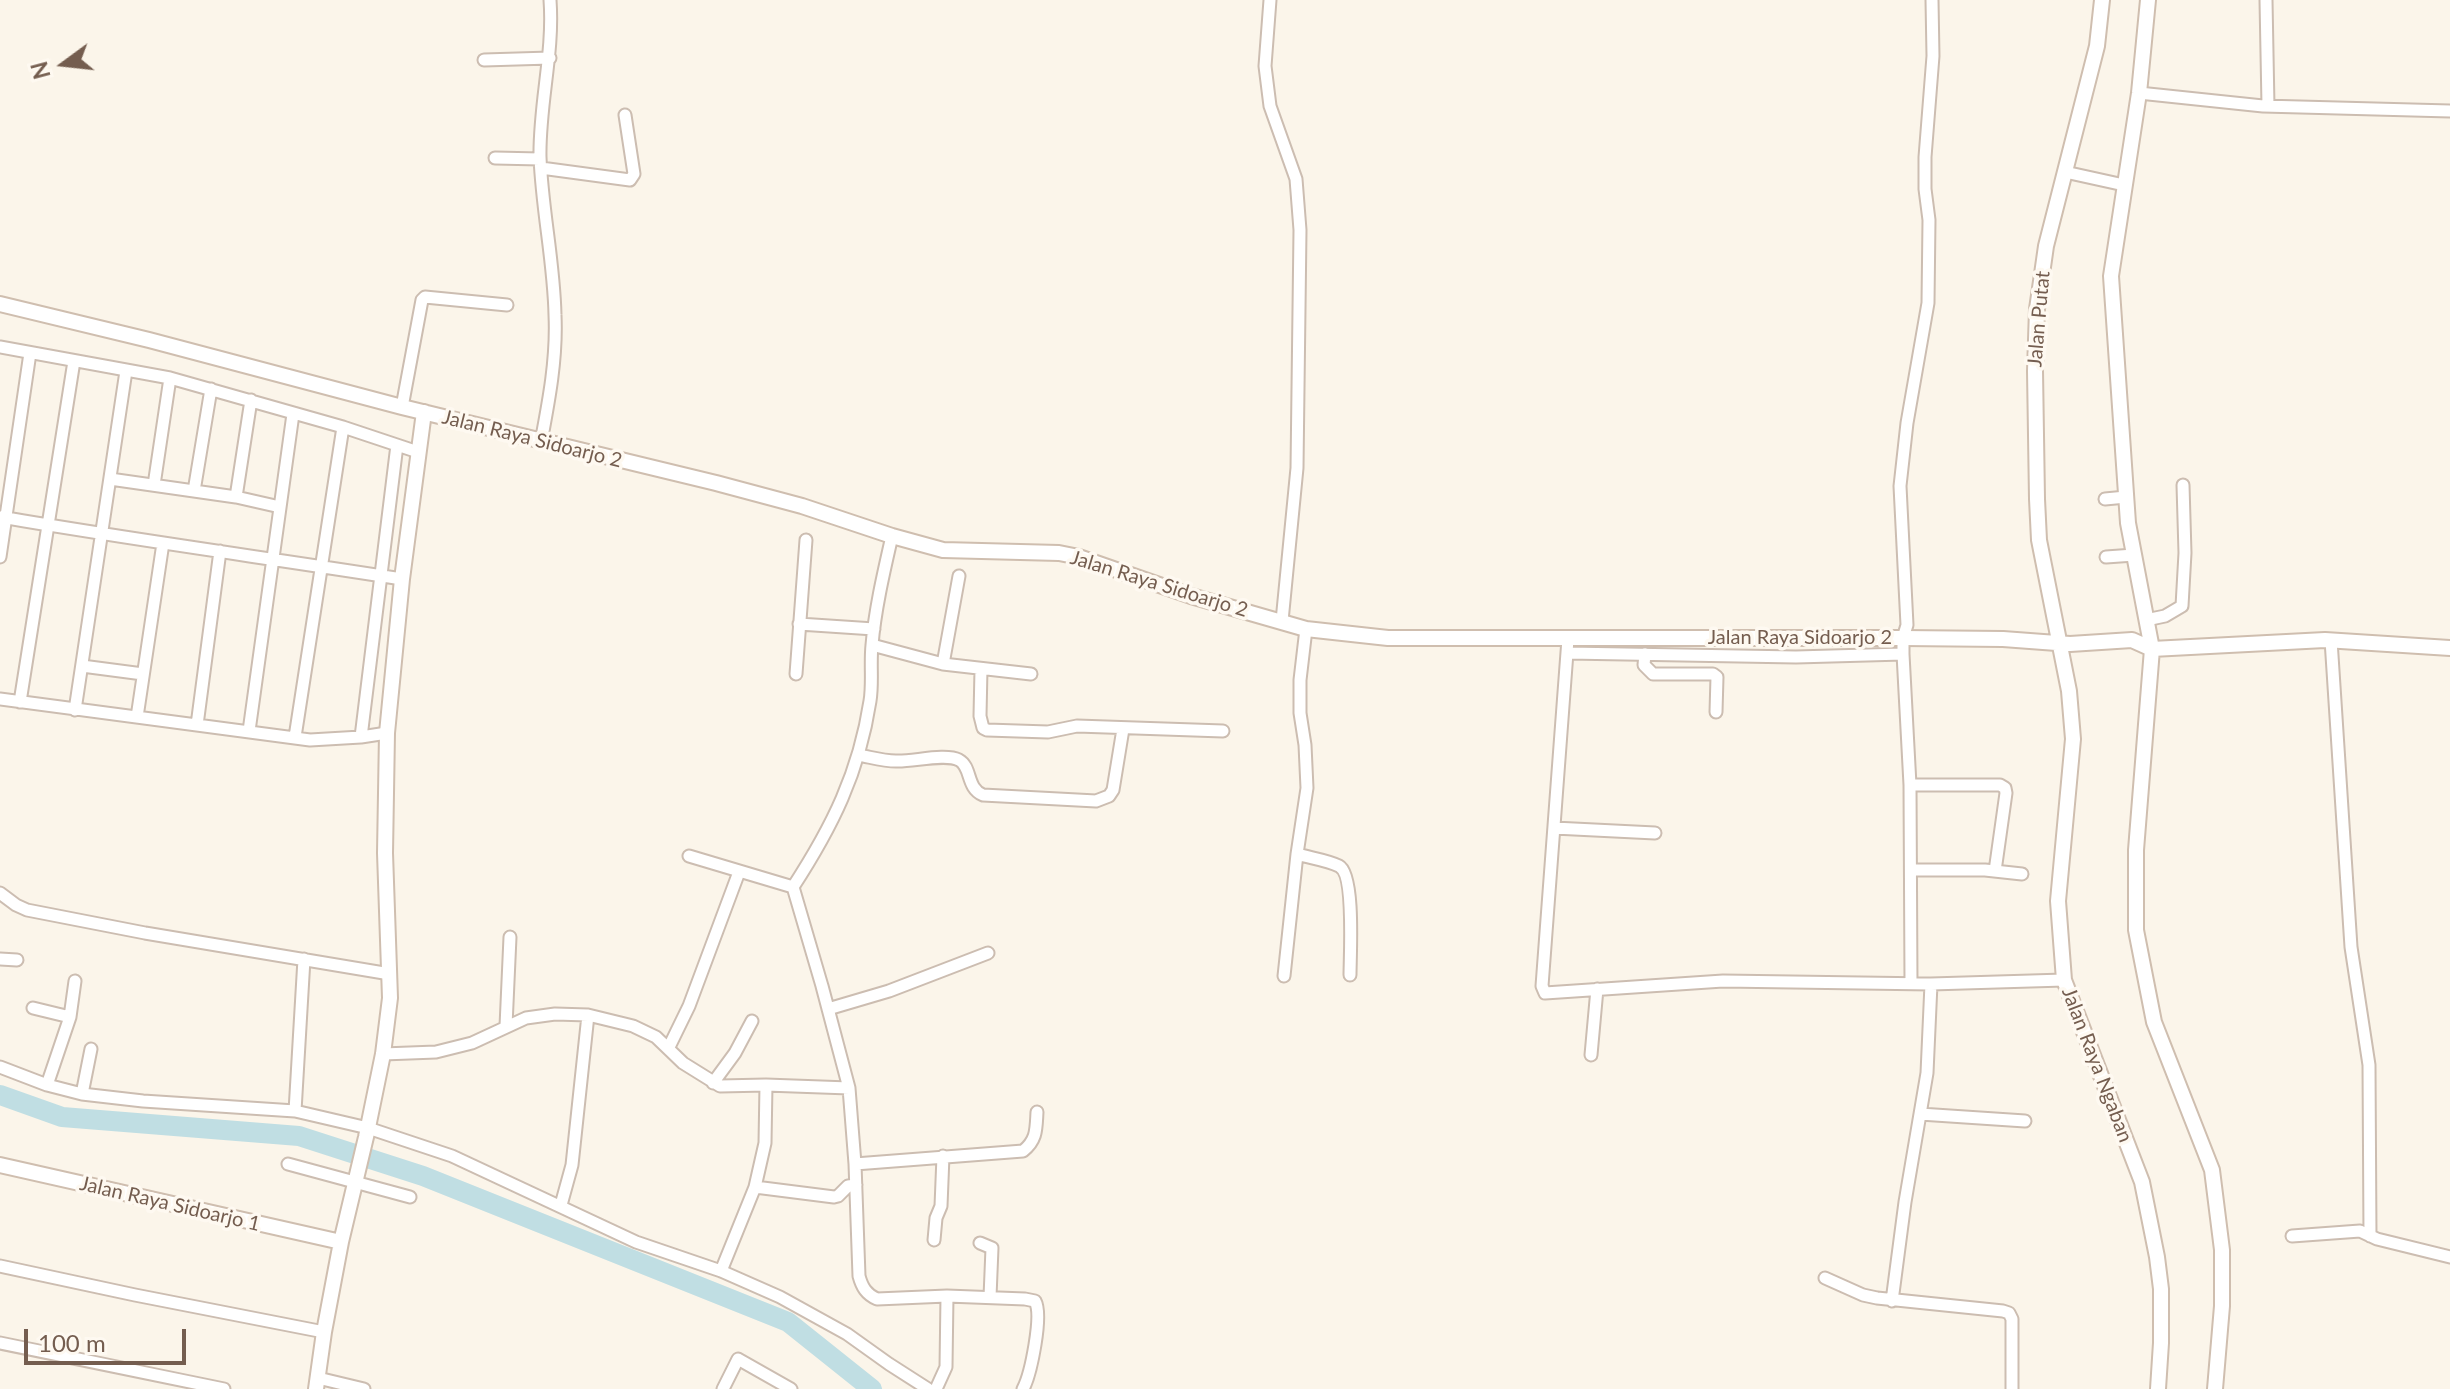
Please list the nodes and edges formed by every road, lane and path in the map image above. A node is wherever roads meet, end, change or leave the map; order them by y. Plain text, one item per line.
1 (550, 0) edge
2 (1270, 0) edge
3 (1932, 0) edge
4 (2102, 0) edge
5 (2148, 0) edge
6 (2266, 0) edge
7 (550, 58) junction
8 (484, 60) dead end
9 (2139, 93) junction
10 (2268, 102) junction
11 (2450, 111) edge
12 (625, 115) dead end
13 (495, 158) dead end
14 (541, 164) junction
15 (2071, 174) junction
16 (2124, 185) junction
17 (0, 304) edge
18 (507, 305) dead end
19 (0, 347) edge
20 (30, 353) junction
21 (74, 361) junction
22 (126, 371) junction
23 (170, 378) junction
24 (211, 389) junction
25 (251, 400) junction
26 (402, 407) junction
27 (293, 414) junction
28 (422, 420) junction
29 (343, 427) junction
30 (541, 442) junction
31 (397, 445) junction
32 (418, 452) junction
33 (110, 479) junction
34 (154, 485) junction
35 (2183, 485) dead end
36 (194, 491) junction
37 (236, 497) junction
38 (280, 507) junction
39 (3, 517) edge
40 (48, 525) junction
41 (102, 535) junction
42 (806, 540) dead end
43 (163, 543) junction
44 (891, 543) junction
45 (220, 551) junction
46 (0, 557) edge
47 (273, 558) junction
48 (322, 567) junction
49 (381, 576) junction
50 (959, 576) dead end
51 (402, 579) junction
52 (2146, 620) junction
53 (1282, 621) junction
54 (799, 624) junction
55 (874, 629) junction
56 (1305, 636) junction
57 (2331, 640) junction
58 (2071, 643) junction
59 (872, 645) junction
60 (1568, 646) junction
61 (1903, 646) junction
62 (2450, 648) edge
63 (2152, 649) junction
64 (1645, 654) junction
65 (943, 664) junction
66 (82, 666) junction
67 (981, 669) junction
68 (143, 674) junction
69 (796, 674) dead end
70 (1031, 674) dead end
71 (0, 699) edge
72 (20, 702) junction
73 (75, 710) junction
74 (1716, 712) dead end
75 (137, 717) junction
76 (197, 725) junction
77 (1123, 729) junction
78 (249, 731) junction
79 (1223, 731) dead end
80 (387, 733) junction
81 (295, 737) junction
82 (361, 737) junction
83 (858, 755) junction
84 (1910, 785) junction
85 (1554, 828) junction
86 (1655, 833) dead end
87 (1297, 854) junction
88 (689, 856) dead end
89 (1912, 870) junction
90 (1995, 871) junction
91 (739, 872) junction
92 (2022, 874) dead end
93 (793, 887) junction
94 (0, 893) edge
95 (510, 937) dead end
96 (988, 953) dead end
97 (0, 959) edge
98 (304, 959) junction
99 (17, 960) dead end
100 (390, 974) junction
101 (1350, 975) dead end
102 (1284, 976) dead end
103 (2064, 980) junction
104 (75, 981) dead end
105 (1911, 983) junction
106 (1931, 984) junction
107 (1597, 989) junction
108 (33, 1008) dead end
109 (828, 1009) junction
110 (588, 1015) junction
111 (70, 1017) junction
112 (752, 1021) dead end
113 (506, 1026) junction
114 (669, 1047) junction
115 (91, 1049) dead end
116 (383, 1054) junction
117 (1591, 1055) dead end
118 (0, 1067) edge
119 (47, 1085) junction
120 (716, 1085) junction
121 (766, 1085) junction
122 (849, 1088) junction
123 (82, 1094) junction
124 (295, 1111) junction
125 (1037, 1112) dead end
126 (1920, 1114) junction
127 (2025, 1121) dead end
128 (367, 1132) junction
129 (943, 1156) junction
130 (288, 1164) dead end
131 (855, 1164) junction
132 (0, 1165) edge
133 (356, 1179) junction
134 (856, 1185) junction
135 (755, 1187) junction
136 (410, 1197) dead end
137 (561, 1205) junction
138 (2292, 1236) dead end
139 (2370, 1236) junction
140 (934, 1240) dead end
141 (341, 1242) junction
142 (980, 1243) dead end
143 (2450, 1257) edge
144 (0, 1266) edge
145 (721, 1271) junction
146 (1825, 1278) dead end
147 (947, 1296) junction
148 (990, 1297) junction
149 (1892, 1301) junction
150 (324, 1332) junction
151 (0, 1343) edge
152 (317, 1384) edge
153 (1024, 1387) edge
154 (224, 1389) edge
155 (364, 1389) edge
156 (723, 1389) edge
157 (791, 1389) edge
158 (928, 1389) edge
159 (936, 1389) edge
160 (1038, 1389) edge
161 (2012, 1389) edge
162 (2158, 1389) edge
163 (2215, 1389) edge

1 - 7 street
2 - 53 street
3 - 61 street
4 - 15 street, Jalan Putat
5 - 9 street
6 - 10 street
7 - 8 street
7 - 14 street
9 - 10 street
9 - 16 street
10 - 11 street
12 - 14 street
13 - 14 street
14 - 30 street
15 - 16 street
15 - 58 street, Jalan Putat
16 - 52 street
17 - 26 street, Jalan Raya Sidoarjo 2
18 - 26 street
19 - 20 street
20 - 21 street
20 - 39 street
21 - 22 street
21 - 40 street
22 - 23 street
22 - 33 street
23 - 24 street
23 - 34 street
24 - 25 street
24 - 36 street
25 - 27 street
25 - 37 street
26 - 28 street, Jalan Raya Sidoarjo 2
27 - 29 street
27 - 38 street
28 - 30 street, Jalan Raya Sidoarjo 2
28 - 32 street
29 - 31 street
29 - 48 street
30 - 44 street, Jalan Raya Sidoarjo 2
31 - 32 street
31 - 49 street
32 - 51 street
33 - 34 street
33 - 41 street
34 - 36 street
35 - 52 street
36 - 37 street
37 - 38 street
38 - 47 street
39 - 40 street
39 - 46 street
40 - 41 street
40 - 72 street
41 - 43 street
41 - 66 street
42 - 54 street
43 - 45 street
43 - 68 street
44 - 53 street, Jalan Raya Sidoarjo 2
44 - 55 street
45 - 47 street
45 - 76 street
47 - 48 street
47 - 78 street
48 - 49 street
48 - 81 street
49 - 51 street
49 - 82 street
50 - 65 street
51 - 80 street
52 - 63 street
53 - 56 street, Jalan Raya Sidoarjo 2
54 - 55 street
54 - 69 street
55 - 59 street
56 - 60 street, Jalan Raya Sidoarjo 2
56 - 87 street
57 - 62 street, Jalan Raya Sidoarjo 2
57 - 63 street, Jalan Raya Sidoarjo 2
57 - 139 street
58 - 61 street, Jalan Raya Sidoarjo 2
58 - 63 street, Jalan Raya Sidoarjo 2
58 - 103 street, Jalan Raya Ngaban
59 - 65 street
59 - 83 street
60 - 61 street, Jalan Raya Sidoarjo 2
60 - 64 street
60 - 85 street
61 - 64 street
61 - 84 street
63 - 163 street
64 - 74 street
65 - 67 street
66 - 68 street
66 - 73 street
67 - 70 street
67 - 77 street
68 - 75 street
71 - 72 street
72 - 73 street
73 - 75 street
75 - 76 street
76 - 78 street
77 - 79 street
77 - 83 street
78 - 81 street
80 - 82 street
80 - 100 street
81 - 82 street
83 - 93 street
84 - 89 street
84 - 90 street
85 - 86 street
85 - 107 street
87 - 101 street
87 - 102 street
88 - 91 street
89 - 90 street
89 - 105 street
90 - 92 street
91 - 93 street
91 - 114 street
93 - 109 street
94 - 98 street
95 - 113 street
96 - 109 street
97 - 99 street
98 - 100 street
98 - 124 street
100 - 116 street
103 - 106 street
103 - 162 street, Jalan Raya Ngaban
104 - 111 street
105 - 106 street
105 - 107 street
106 - 126 street
107 - 117 street
108 - 111 street
109 - 122 street
110 - 113 street
110 - 114 street
110 - 137 street
111 - 119 street
112 - 120 street
113 - 116 street
114 - 120 street
115 - 123 street
116 - 128 street
118 - 119 street
119 - 123 street
120 - 121 street
121 - 122 street
121 - 135 street
122 - 131 street
123 - 124 street
124 - 128 street
125 - 129 street
126 - 127 street
126 - 149 street
128 - 133 street
128 - 137 street
129 - 131 street
129 - 140 street
130 - 133 street
131 - 134 street
132 - 141 street, Jalan Raya Sidoarjo 1
133 - 136 street
133 - 141 street
134 - 135 street
134 - 147 street
135 - 145 street
137 - 145 street
138 - 139 street
139 - 143 street
141 - 150 street
142 - 148 street
144 - 150 street
145 - 158 street
146 - 149 street
147 - 148 street
147 - 159 street
148 - 153 street
149 - 161 street
150 - 152 street
151 - 154 street
152 - 155 street
153 - 160 street
156 - 157 street

